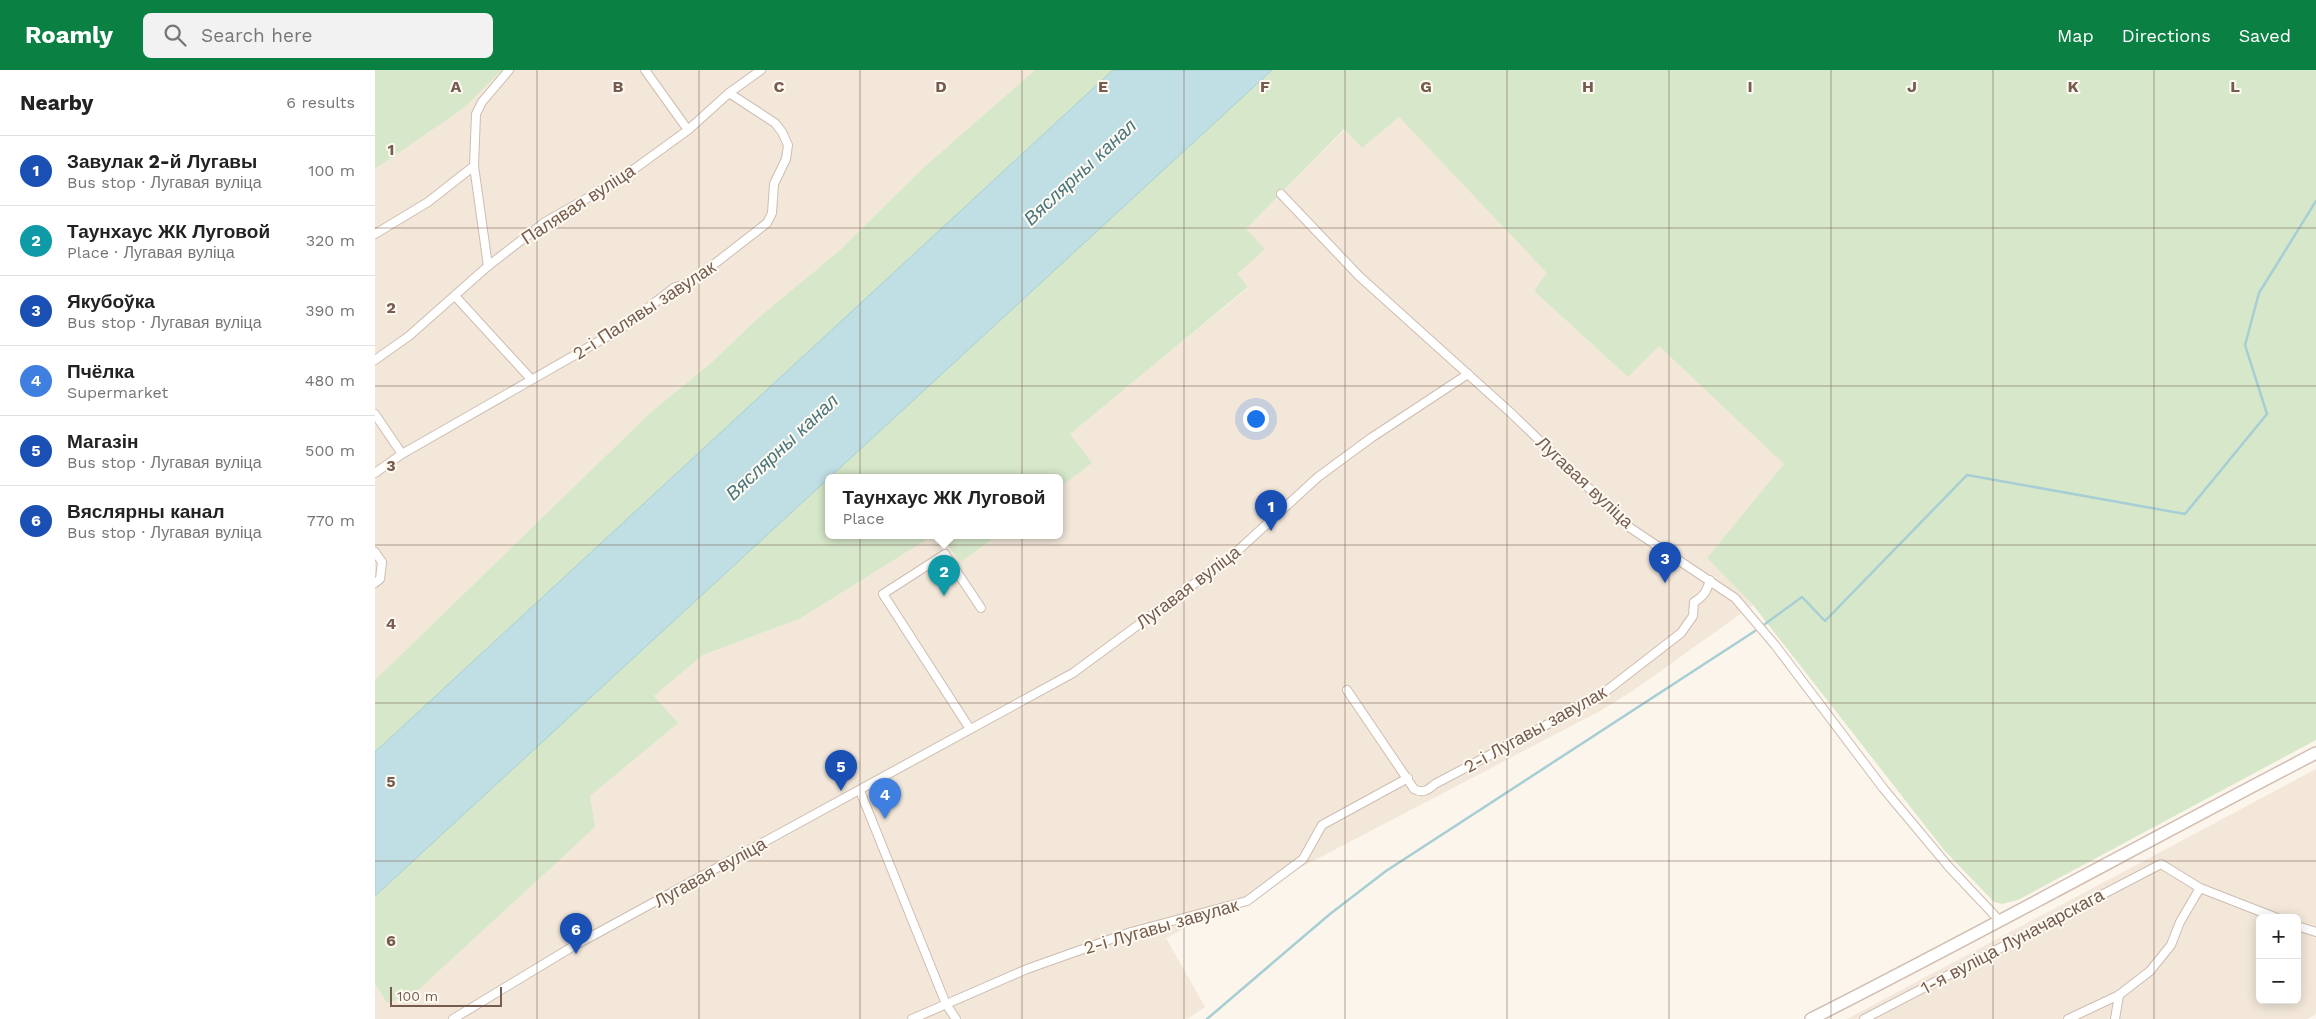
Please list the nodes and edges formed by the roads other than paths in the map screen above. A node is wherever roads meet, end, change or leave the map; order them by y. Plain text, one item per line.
1 (509, 70) edge
2 (645, 70) edge
3 (761, 70) edge
4 (729, 93) junction
5 (688, 130) junction
6 (474, 166) junction
7 (1281, 194) dead end
8 (375, 234) edge
9 (488, 266) junction
10 (455, 296) junction
11 (375, 360) edge
12 (1468, 374) junction
13 (531, 379) junction
14 (375, 414) edge
15 (402, 454) junction
16 (375, 473) edge
17 (375, 552) edge
18 (1710, 580) junction
19 (375, 583) edge
20 (981, 608) dead end
21 (1347, 690) dead end
22 (970, 730) junction
23 (2316, 753) edge
24 (1408, 778) junction
25 (860, 791) junction
26 (2200, 888) junction
27 (2267, 914) edge
28 (1999, 920) junction
29 (2301, 927) edge
30 (2316, 932) edge
31 (2119, 995) junction
32 (946, 1004) junction
33 (453, 1019) edge
34 (912, 1019) edge
35 (957, 1019) edge
36 (1811, 1019) edge
37 (1865, 1019) edge
38 (2068, 1019) edge
39 (2115, 1019) edge

1 - 6 street
2 - 5 street
3 - 4 street, Палявая вуліца
4 - 5 street, Палявая вуліца
4 - 13 street, 2-і Палявы завулак
5 - 9 street, Палявая вуліца
6 - 8 street
6 - 9 street
7 - 12 street, Лугавая вуліца
9 - 10 street, Палявая вуліца
10 - 11 street, Палявая вуліца
10 - 13 street
12 - 18 street, Лугавая вуліца
12 - 22 street, Лугавая вуліца
13 - 15 street, 2-і Палявы завулак
14 - 15 street
15 - 16 street, 2-і Палявы завулак
17 - 19 street
18 - 24 street, 2-і Лугавы завулак
18 - 28 street, Лугавая вуліца
20 - 22 street
21 - 24 street, 2-і Лугавы завулак
22 - 25 street, Лугавая вуліца
23 - 28 street
24 - 32 street, 2-і Лугавы завулак
25 - 32 street
25 - 33 street, Лугавая вуліца
26 - 27 street
26 - 31 street
26 - 37 street, 1-я вуліца Луначарскага
28 - 36 street
29 - 30 street
31 - 38 street
31 - 39 street
32 - 34 street, 2-і Лугавы завулак
32 - 35 street

